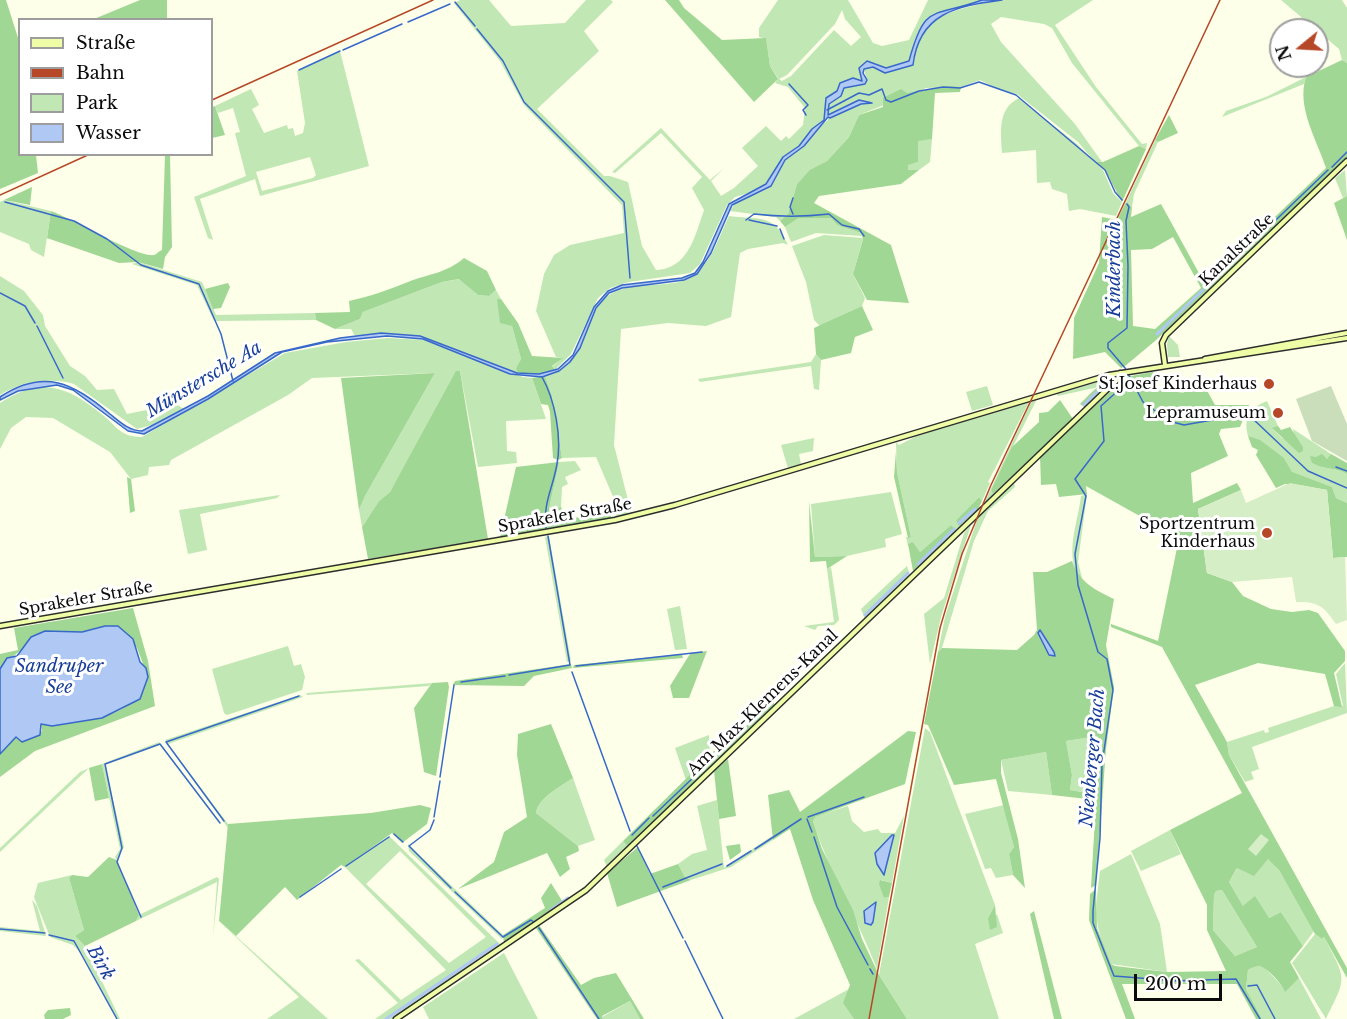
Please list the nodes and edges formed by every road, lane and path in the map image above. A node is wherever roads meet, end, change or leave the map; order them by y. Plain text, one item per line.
1 (1347, 161) edge
2 (1347, 333) edge
3 (1347, 338) edge
4 (1205, 359) junction
5 (1165, 366) junction
6 (1124, 372) junction
7 (0, 626) edge
8 (396, 1019) edge

1 - 5 main road, Kanalstraße
2 - 4 main road
3 - 4 main road
4 - 5 main road, Sprakeler Straße
5 - 6 main road, Sprakeler Straße
6 - 7 main road, Sprakeler Straße
6 - 8 main road, Am Max-Klemens-Kanal

